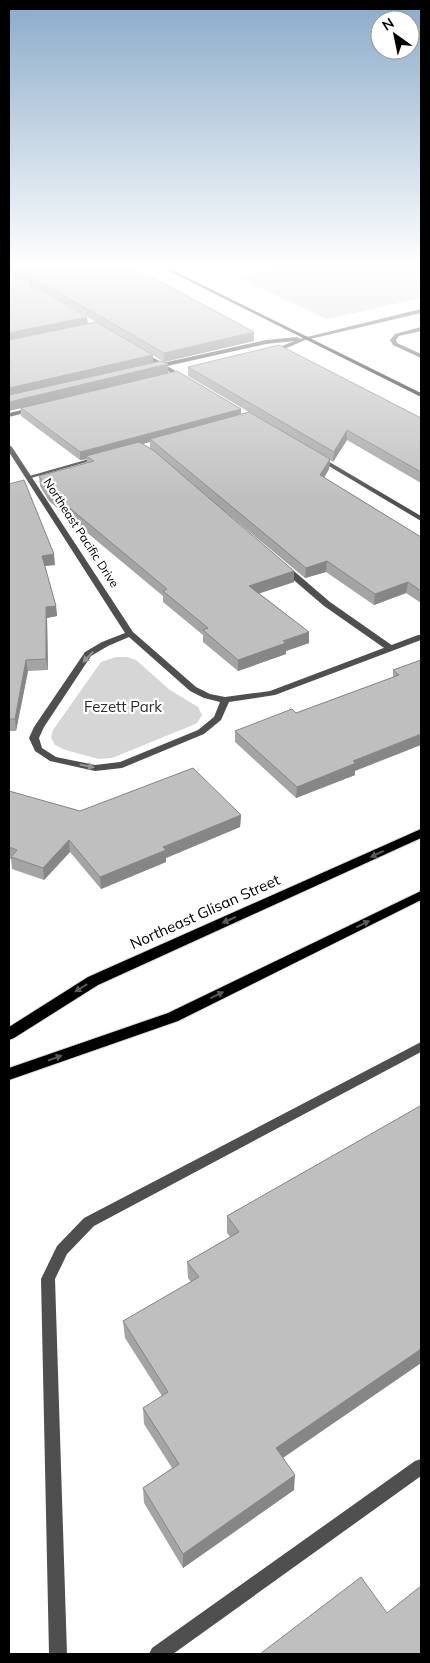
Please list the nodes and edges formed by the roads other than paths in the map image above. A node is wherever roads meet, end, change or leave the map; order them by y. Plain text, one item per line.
1 (250, 346) edge
2 (290, 346) edge
3 (321, 346) edge
4 (398, 346) edge
5 (138, 351) edge
6 (262, 354) edge
7 (421, 356) edge
8 (162, 365) junction
9 (153, 367) edge
10 (188, 372) edge
11 (178, 374) junction
12 (169, 376) edge
13 (194, 384) edge
14 (421, 396) edge
15 (37, 408) edge
16 (9, 415) edge
17 (9, 447) edge
18 (311, 454) edge
19 (103, 457) edge
20 (29, 476) junction
21 (421, 520) edge
22 (275, 560) edge
23 (130, 634) junction
24 (421, 637) edge
25 (390, 648) junction
26 (226, 700) junction
27 (421, 833) edge
28 (421, 895) edge
29 (9, 1034) edge
30 (421, 1047) edge
31 (9, 1074) edge
32 (421, 1468) edge
33 (58, 1654) edge
34 (158, 1654) edge

1 - 8 street
2 - 6 street
3 - 14 main road
4 - 7 street
5 - 8 street
8 - 9 street
8 - 11 street
10 - 11 street
11 - 12 street
11 - 13 street
15 - 16 street
17 - 20 street, Northeast Pacific Drive
18 - 21 street
19 - 20 street
20 - 23 street, Northeast Pacific Drive
22 - 25 street
23 - 26 street, Northeast Pacific Drive
23 -> 26 street
24 - 25 street, Northeast Pacific Drive
25 - 26 street, Northeast Pacific Drive
27 -> 29 main road, Northeast Glisan Street
31 -> 28 main road
30 - 33 street
32 - 34 street

